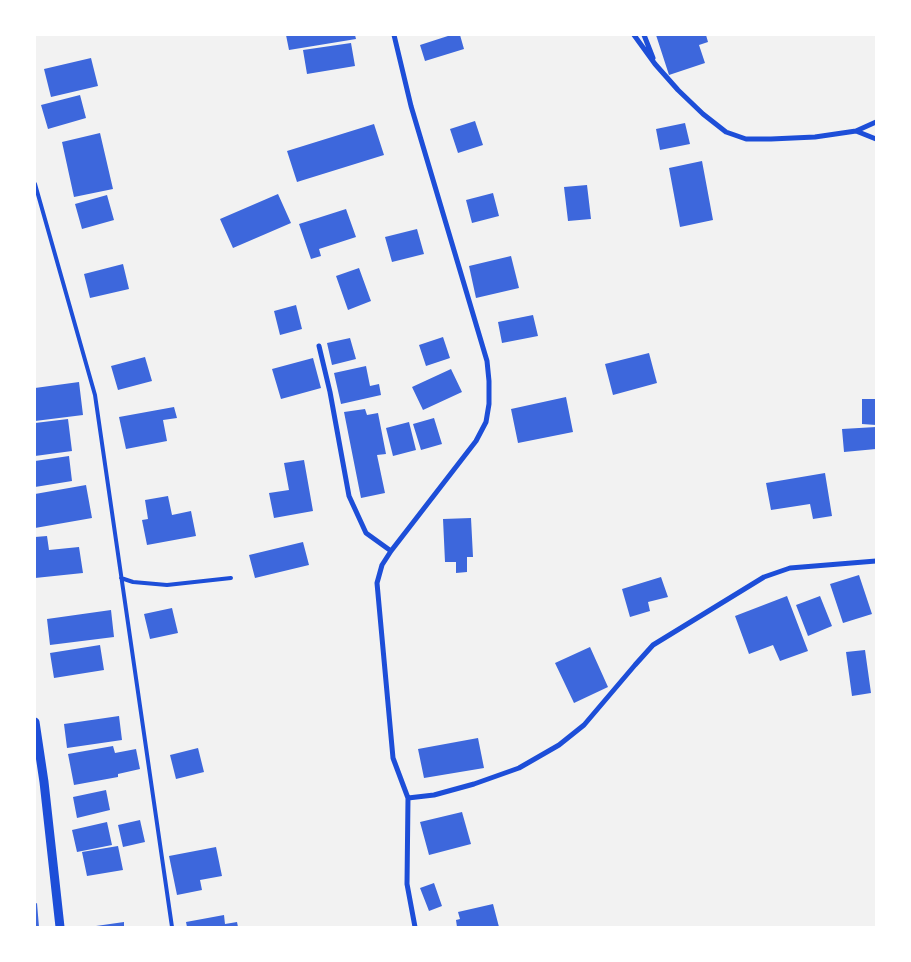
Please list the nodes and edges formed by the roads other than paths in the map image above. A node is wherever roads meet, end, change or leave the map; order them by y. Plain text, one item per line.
1 (394, 35) edge
2 (634, 35) edge
3 (644, 35) edge
4 (655, 64) junction
5 (876, 122) edge
6 (856, 131) junction
7 (876, 139) edge
8 (35, 184) edge
9 (318, 346) dead end
10 (391, 551) junction
11 (876, 561) edge
12 (121, 578) junction
13 (231, 578) dead end
14 (35, 722) edge
15 (408, 798) junction
16 (60, 927) edge
17 (172, 927) edge
18 (415, 927) edge

1 - 10 street
2 - 4 street
3 - 4 street
4 - 6 street
5 - 6 street
6 - 7 street
8 - 12 lane
9 - 10 street
10 - 15 street
11 - 15 street
12 - 13 lane
12 - 17 lane
14 - 16 street
15 - 18 street

